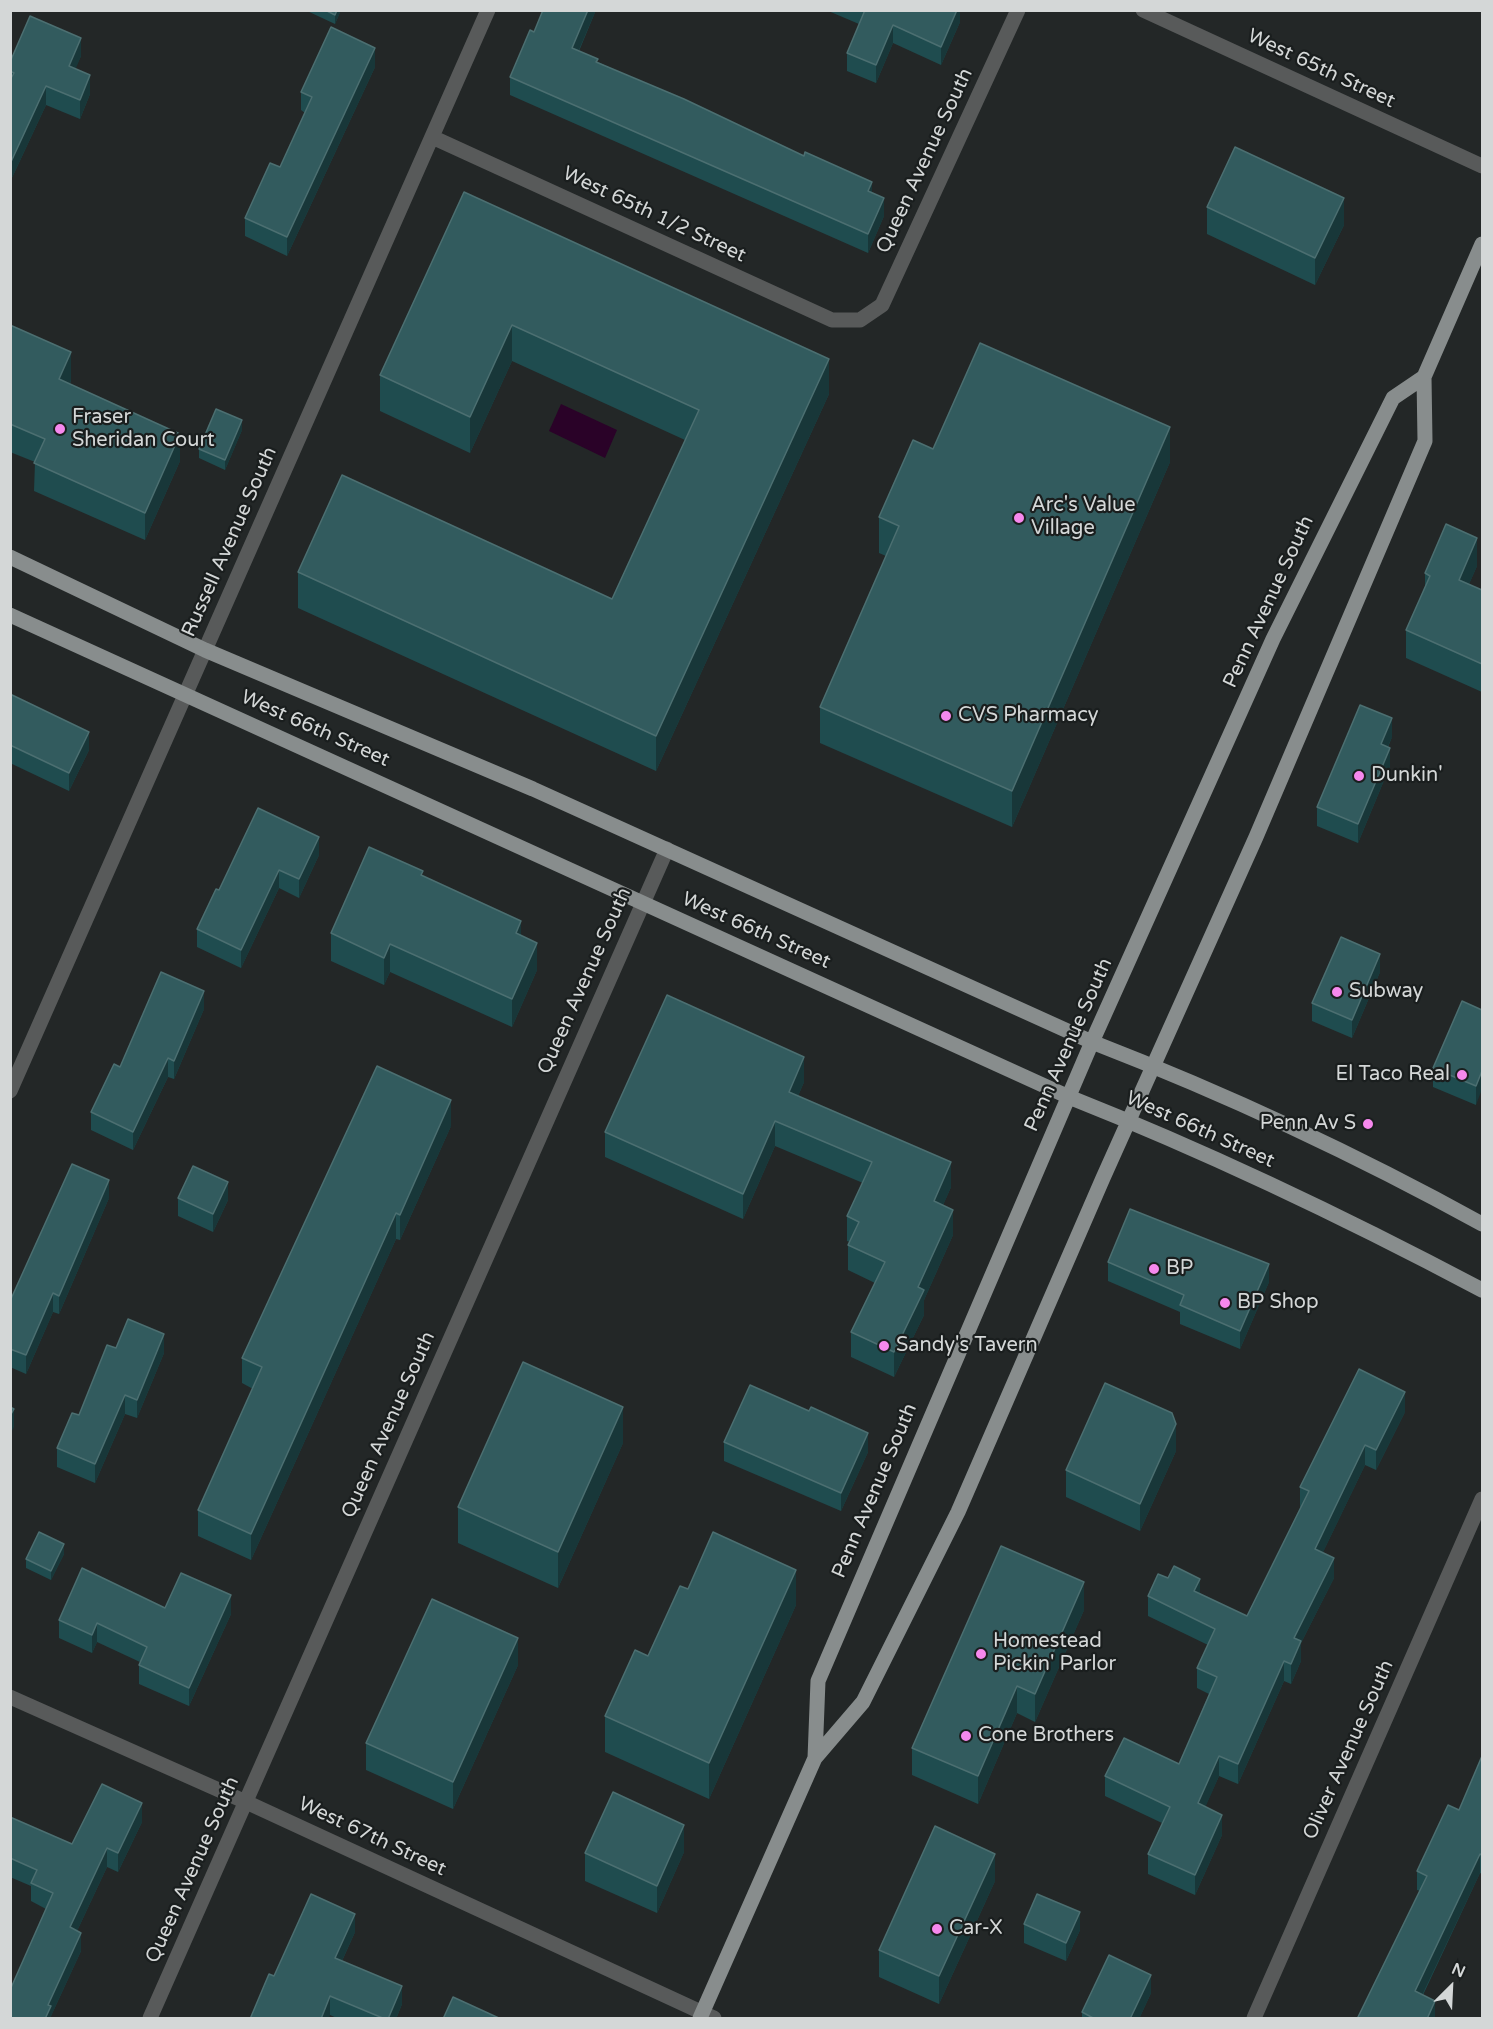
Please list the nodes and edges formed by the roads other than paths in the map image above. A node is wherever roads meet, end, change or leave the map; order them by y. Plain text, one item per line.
1 (488, 10) edge
2 (1018, 10) edge
3 (1143, 10) edge
4 (432, 137) junction
5 (1482, 166) edge
6 (1482, 244) edge
7 (860, 320) joint
8 (1424, 377) junction
9 (10, 557) edge
10 (10, 615) edge
11 (205, 650) junction
12 (186, 693) junction
13 (667, 849) junction
14 (642, 903) junction
15 (1092, 1042) junction
16 (1153, 1066) junction
17 (10, 1091) edge
18 (1069, 1097) junction
19 (1129, 1120) junction
20 (1482, 1224) edge
21 (1482, 1290) edge
22 (1482, 1499) edge
23 (10, 1697) edge
24 (815, 1758) junction
25 (246, 1802) junction
26 (706, 2017) edge
27 (150, 2019) edge
28 (1254, 2019) edge

1 - 4 street, Russell Avenue South
2 - 7 street, Queen Avenue South
3 - 5 street, West 65th Street
4 - 7 street, West 65th 1/2 Street
4 - 11 street, Russell Avenue South
6 - 8 main road, Penn Avenue South
8 - 15 main road, Penn Avenue South
8 - 16 main road, Penn Avenue South
9 - 11 main road, West 66th Street
10 - 12 main road, West 66th Street
11 - 12 street, Russell Avenue South
11 - 13 main road, West 66th Street
12 - 14 main road, West 66th Street
12 - 17 street, Russell Avenue South
13 - 14 street, Queen Avenue South
13 - 15 main road, West 66th Street
14 - 18 main road, West 66th Street
14 - 25 street, Queen Avenue South
15 - 16 main road, West 66th Street
15 - 18 main road, Penn Avenue South
16 - 19 main road, Penn Avenue South
16 - 20 main road, West 66th Street
18 - 19 main road, West 66th Street
18 - 24 main road, Penn Avenue South
19 - 21 main road, West 66th Street
19 - 24 main road, Penn Avenue South
22 - 28 street, Oliver Avenue South
23 - 25 street, West 67th Street
24 - 26 main road, Penn Avenue South
25 - 26 street, West 67th Street
25 - 27 street, Queen Avenue South

